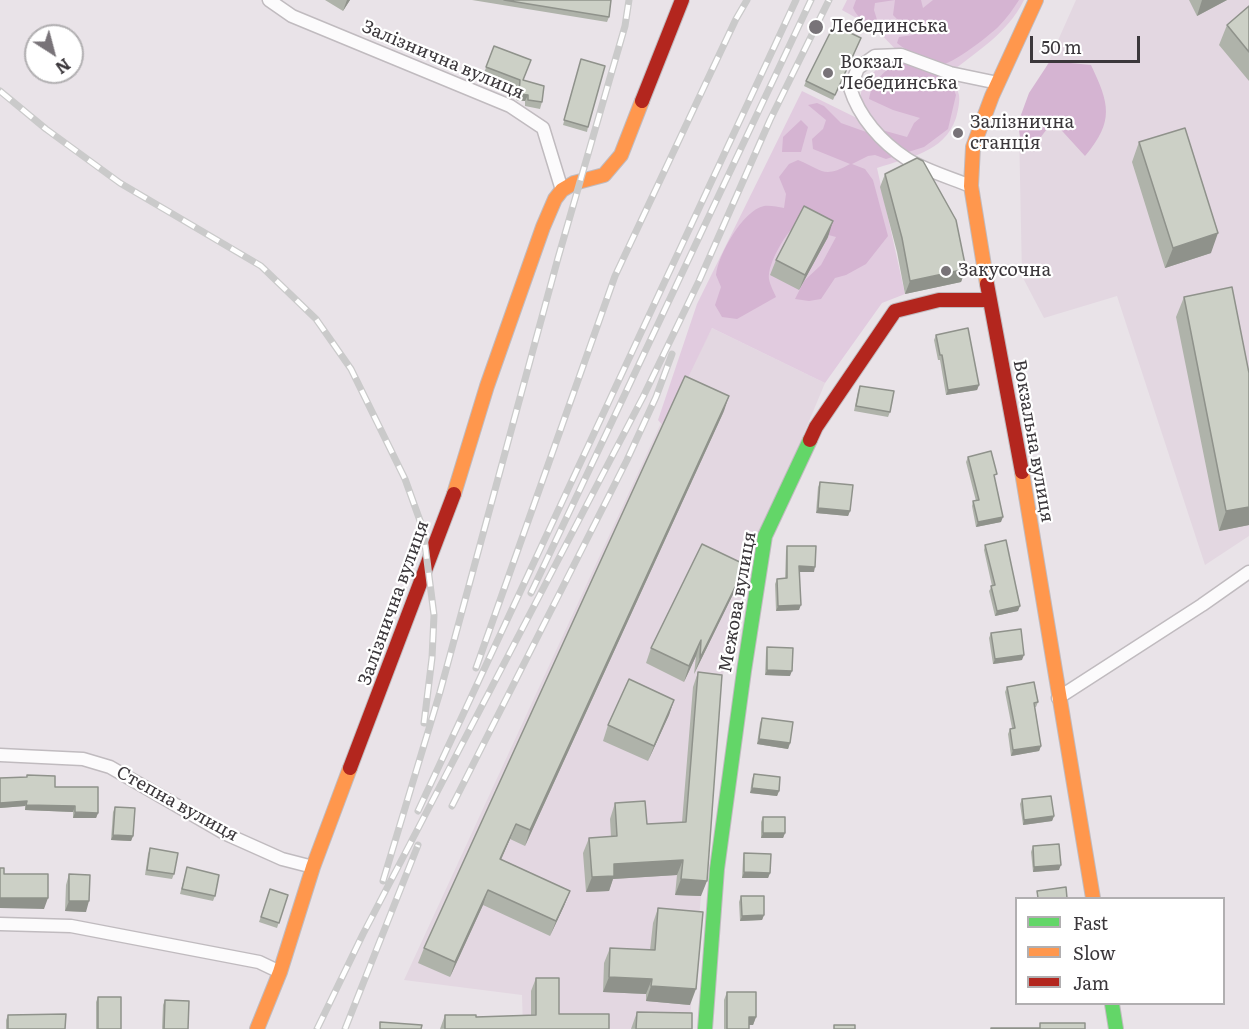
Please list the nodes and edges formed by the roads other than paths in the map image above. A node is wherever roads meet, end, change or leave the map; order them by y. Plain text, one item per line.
1 (269, 0) edge
2 (682, 0) edge
3 (1036, 0) edge
4 (998, 83) junction
5 (971, 186) junction
6 (562, 190) junction
7 (990, 300) junction
8 (1249, 572) edge
9 (1058, 698) junction
10 (0, 755) edge
11 (314, 867) junction
12 (1093, 897) edge
13 (0, 924) edge
14 (280, 972) junction
15 (1112, 1005) edge
16 (257, 1029) edge
17 (705, 1029) edge
18 (1116, 1029) edge

1 - 6 street, Залізнична вулиця
2 - 6 street
3 - 4 street, Вокзальна вулиця
4 - 5 street, Вокзальна вулиця
4 - 5 street
5 - 7 street, Вокзальна вулиця
6 - 11 street, Залізнична вулиця
7 - 9 street, Вокзальна вулиця
7 - 17 street, Межова вулиця
8 - 9 street
9 - 12 street, Вокзальна вулиця
10 - 11 street, Степна вулиця
11 - 14 street, Залізнична вулиця
13 - 14 street
14 - 16 street, Залізнична вулиця
15 - 18 street

